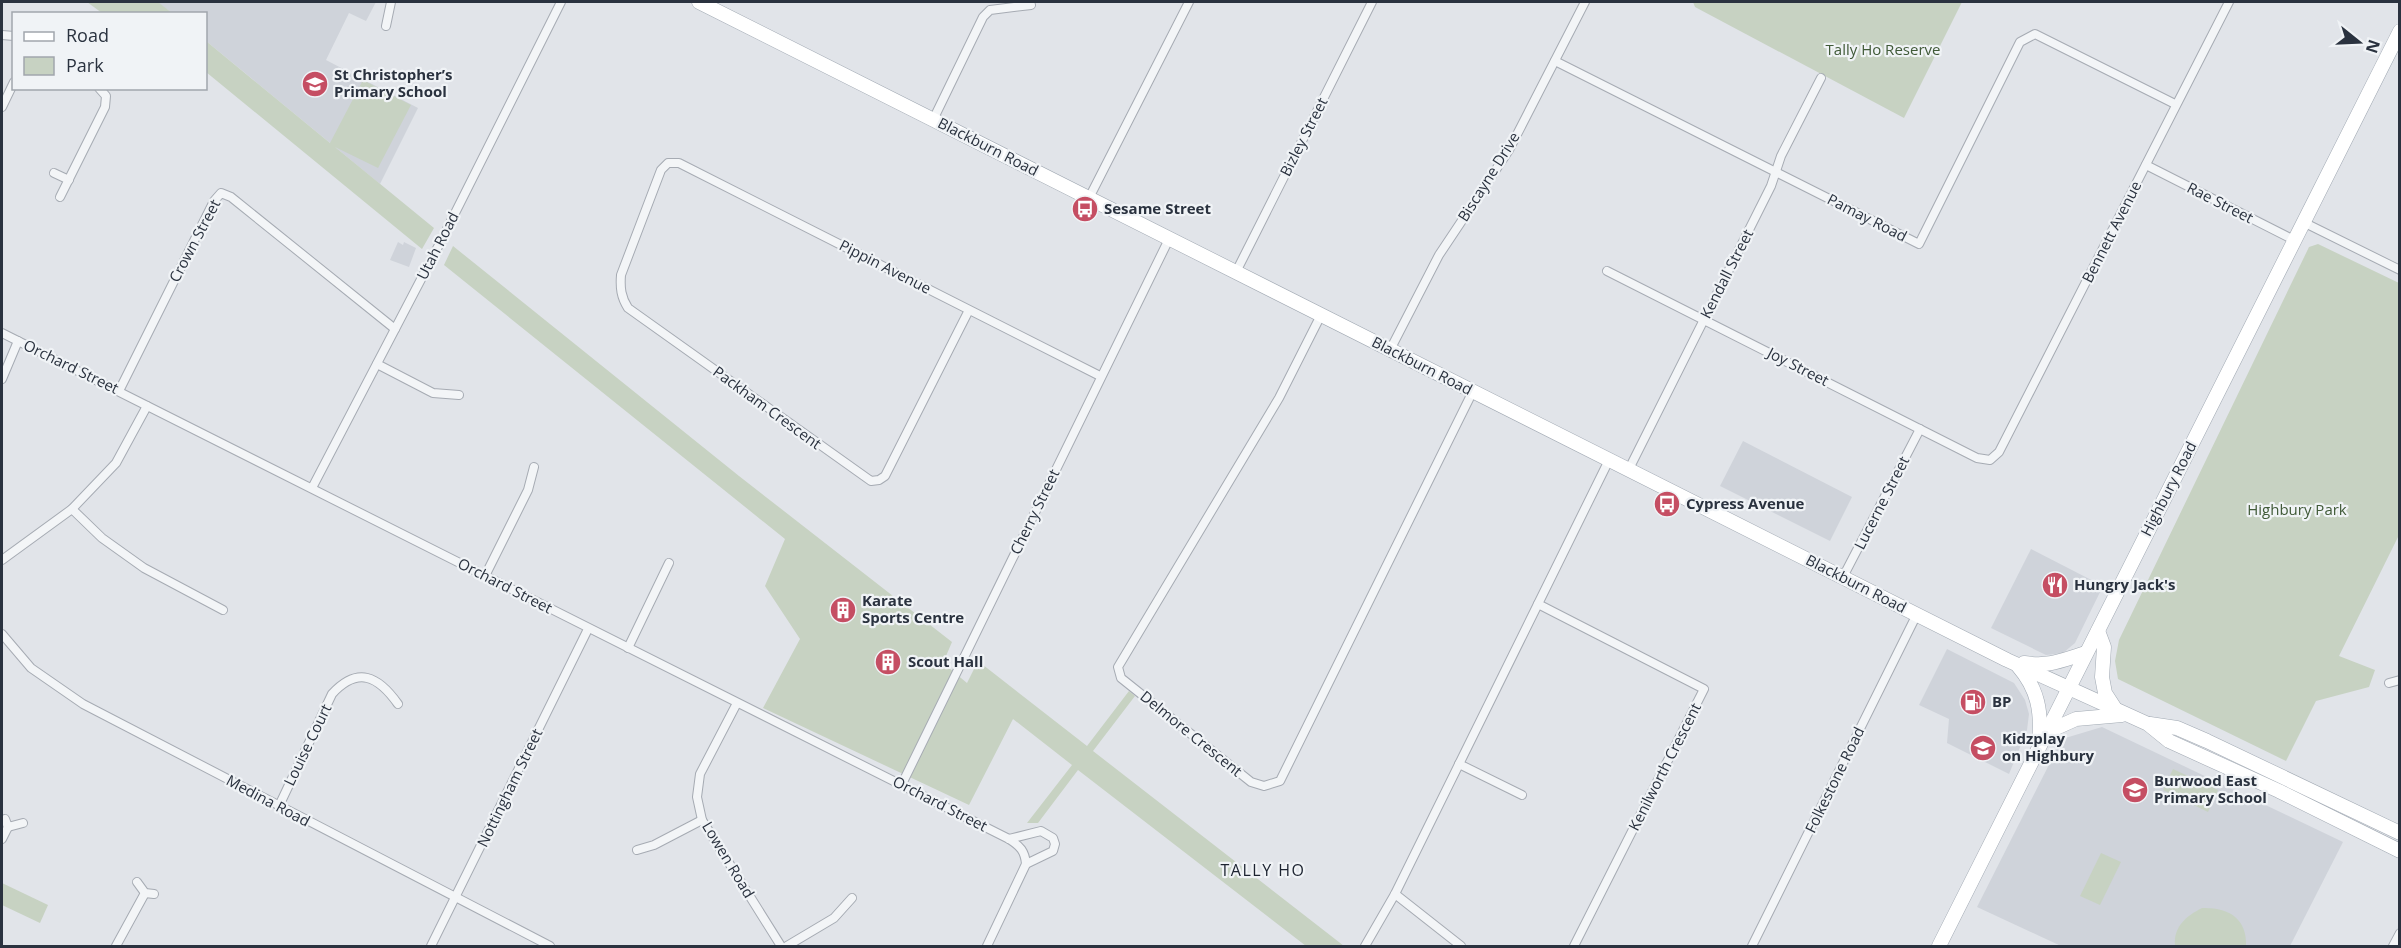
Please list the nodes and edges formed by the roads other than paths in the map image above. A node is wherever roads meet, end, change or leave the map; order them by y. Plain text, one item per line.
1 (391, 2) edge
2 (561, 2) edge
3 (699, 2) edge
4 (1189, 2) edge
5 (1372, 2) edge
6 (1586, 2) edge
7 (2229, 2) edge
8 (1031, 5) dead end
9 (386, 26) dead end
10 (2400, 31) edge
11 (1555, 61) junction
12 (1821, 78) dead end
13 (12, 86) edge
14 (101, 90) edge
15 (2175, 104) junction
16 (2, 106) edge
17 (933, 120) junction
18 (668, 163) joint
19 (2146, 165) junction
20 (54, 172) dead end
21 (1775, 172) junction
22 (69, 180) junction
23 (60, 197) dead end
24 (1089, 198) junction
25 (2303, 222) junction
26 (1169, 239) junction
27 (2294, 240) junction
28 (2400, 270) edge
29 (1607, 271) dead end
30 (1236, 272) junction
31 (969, 310) junction
32 (1321, 315) junction
33 (1704, 319) junction
34 (395, 329) junction
35 (2, 333) edge
36 (18, 341) junction
37 (1390, 350) junction
38 (377, 364) junction
39 (1100, 376) junction
40 (2, 379) edge
41 (118, 391) junction
42 (1473, 391) junction
43 (459, 395) dead end
44 (147, 406) junction
45 (1920, 429) junction
46 (1609, 460) junction
47 (1990, 460) joint
48 (534, 467) dead end
49 (1629, 469) junction
50 (312, 488) junction
51 (72, 509) junction
52 (2, 560) edge
53 (669, 563) dead end
54 (485, 576) junction
55 (1843, 577) junction
56 (1539, 604) junction
57 (223, 610) dead end
58 (1917, 614) junction
59 (588, 629) junction
60 (2097, 631) junction
61 (2, 634) edge
62 (628, 648) junction
63 (2086, 653) junction
64 (2012, 662) junction
65 (2400, 680) edge
66 (2390, 684) dead end
67 (2069, 689) junction
68 (737, 703) junction
69 (398, 704) dead end
70 (2122, 712) junction
71 (2148, 724) junction
72 (2047, 732) junction
73 (2038, 747) junction
74 (1459, 764) junction
75 (902, 784) junction
76 (1522, 795) dead end
77 (279, 806) junction
78 (702, 820) junction
79 (23, 823) dead end
80 (2400, 833) edge
81 (2, 839) edge
82 (1010, 839) junction
83 (637, 850) dead end
84 (2400, 851) edge
85 (1026, 864) junction
86 (137, 882) dead end
87 (1395, 894) junction
88 (456, 897) junction
89 (852, 898) dead end
90 (2400, 933) edge
91 (116, 946) edge
92 (431, 946) edge
93 (550, 946) edge
94 (781, 946) edge
95 (787, 946) edge
96 (987, 946) edge
97 (1365, 946) edge
98 (1461, 946) edge
99 (1574, 946) edge
100 (1752, 946) edge
101 (1939, 946) edge
102 (2393, 946) edge

1 - 9 street
2 - 34 street, Utah Road
3 - 17 main road, Blackburn Road
4 - 24 street
5 - 30 street, Bizley Street
6 - 11 street, Biscayne Drive
7 - 15 street, Bennett Avenue
8 - 17 street
10 - 25 main road, Highbury Road
11 - 21 street, Pamay Road
11 - 37 street, Biscayne Drive
12 - 21 street, Kendall Street
13 - 16 street
14 - 22 street
15 - 19 street, Bennett Avenue
15 - 21 street, Pamay Road
17 - 24 main road, Blackburn Road
18 - 31 street, Pippin Avenue
18 - 31 street, Packham Crescent
19 - 27 street, Rae Street
19 - 47 street, Bennett Avenue
20 - 22 street
21 - 33 street, Kendall Street
22 - 23 street
24 - 26 main road, Blackburn Road
25 - 27 main road, Highbury Road
25 - 28 street
26 - 30 main road, Blackburn Road
26 - 39 street, Cherry Street
27 - 60 main road, Highbury Road
29 - 33 street, Joy Street
30 - 32 main road, Blackburn Road
31 - 39 street, Pippin Avenue
32 - 37 main road, Blackburn Road
32 - 42 street, Delmore Crescent
33 - 45 street, Joy Street
33 - 49 street, Kendall Street
34 - 38 street, Utah Road
34 - 41 street, Crown Street
35 - 36 street, Orchard Street
36 - 40 street
36 - 41 street, Orchard Street
37 - 42 main road, Blackburn Road
38 - 43 street
38 - 50 street, Utah Road
39 - 75 street, Cherry Street
41 - 44 street, Orchard Street
42 - 46 main road, Blackburn Road
44 - 50 street, Orchard Street
44 - 51 street
45 - 47 street, Joy Street
45 - 55 street, Lucerne Street
46 - 49 main road, Blackburn Road
46 - 56 street
48 - 54 street
49 - 55 main road, Blackburn Road
50 - 54 street, Orchard Street
51 - 52 street
51 - 57 street
53 - 62 street
54 - 59 street, Orchard Street
55 - 58 main road, Blackburn Road
56 - 74 street
56 - 99 street, Kenilworth Crescent
58 - 64 main road, Blackburn Road
58 - 100 street, Folkestone Road
59 - 62 street, Orchard Street
59 - 88 street, Nottingham Street
60 - 63 main road, Highbury Road
60 - 70 main road
61 - 77 street, Medina Road
62 - 68 street, Orchard Street
63 - 64 main road
63 - 67 main road, Highbury Road
64 - 67 main road, Blackburn Road
64 - 73 main road
65 - 66 street
67 - 70 main road, Blackburn Road
67 - 72 main road, Highbury Road
68 - 75 street, Orchard Street
68 - 78 street, Lowen Road
69 - 77 street, Louise Court
70 - 71 main road, Blackburn Road
70 - 72 main road
71 - 80 main road, Blackburn Road
71 - 84 main road, Blackburn Road
72 - 73 main road, Highbury Road
73 - 101 main road, Highbury Road
74 - 76 street
74 - 87 street
75 - 82 street, Orchard Street
77 - 88 street, Medina Road
78 - 83 street
78 - 94 street, Lowen Road
79 - 81 street
82 - 85 street, Orchard Street
82 - 85 street
85 - 96 street
86 - 91 street
87 - 97 street
87 - 98 street
88 - 92 street, Nottingham Street
88 - 93 street, Medina Road
89 - 95 street
90 - 102 street

